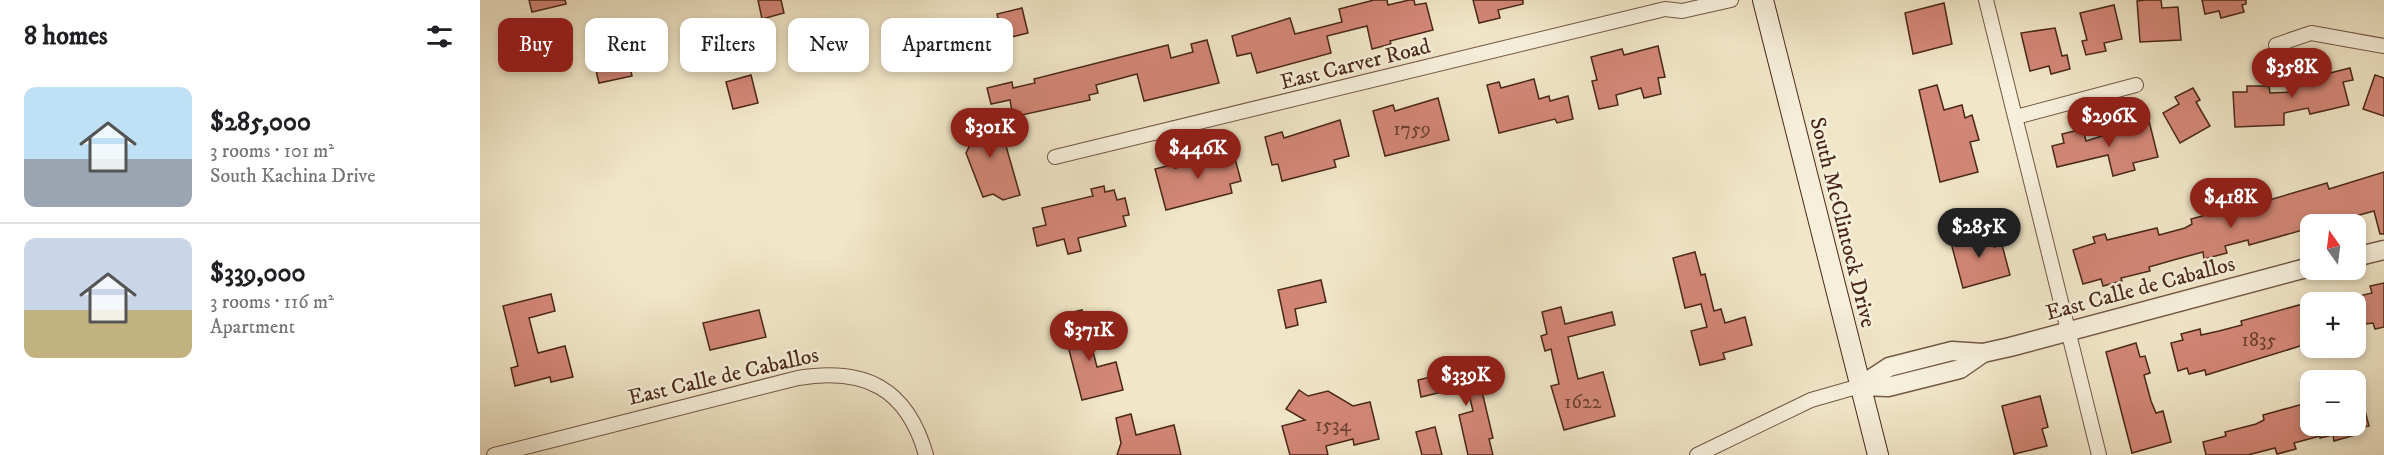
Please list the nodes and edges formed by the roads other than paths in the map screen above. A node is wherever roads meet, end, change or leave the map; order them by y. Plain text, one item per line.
1 (1731, 0) edge
2 (1763, 0) edge
3 (1986, 0) edge
4 (1670, 4) edge
5 (2276, 45) dead end
6 (2384, 46) edge
7 (2136, 85) dead end
8 (2016, 117) junction
9 (1055, 157) dead end
10 (2384, 250) edge
11 (2366, 254) edge
12 (2300, 270) edge
13 (2068, 331) junction
14 (1860, 386) junction
15 (494, 455) edge
16 (926, 455) edge
17 (1697, 455) edge
18 (1878, 455) edge
19 (2099, 455) edge

1 - 4 street, East Carver Road
2 - 14 main road, South McClintock Drive
3 - 8 street
4 - 9 street, East Carver Road
5 - 6 street
7 - 8 street
8 - 13 street
10 - 11 street
12 - 13 street, East Calle de Caballos
13 - 14 street, East Calle de Caballos
13 - 19 street
14 - 17 street
14 - 18 main road, South McClintock Drive
15 - 16 street, East Calle de Caballos

